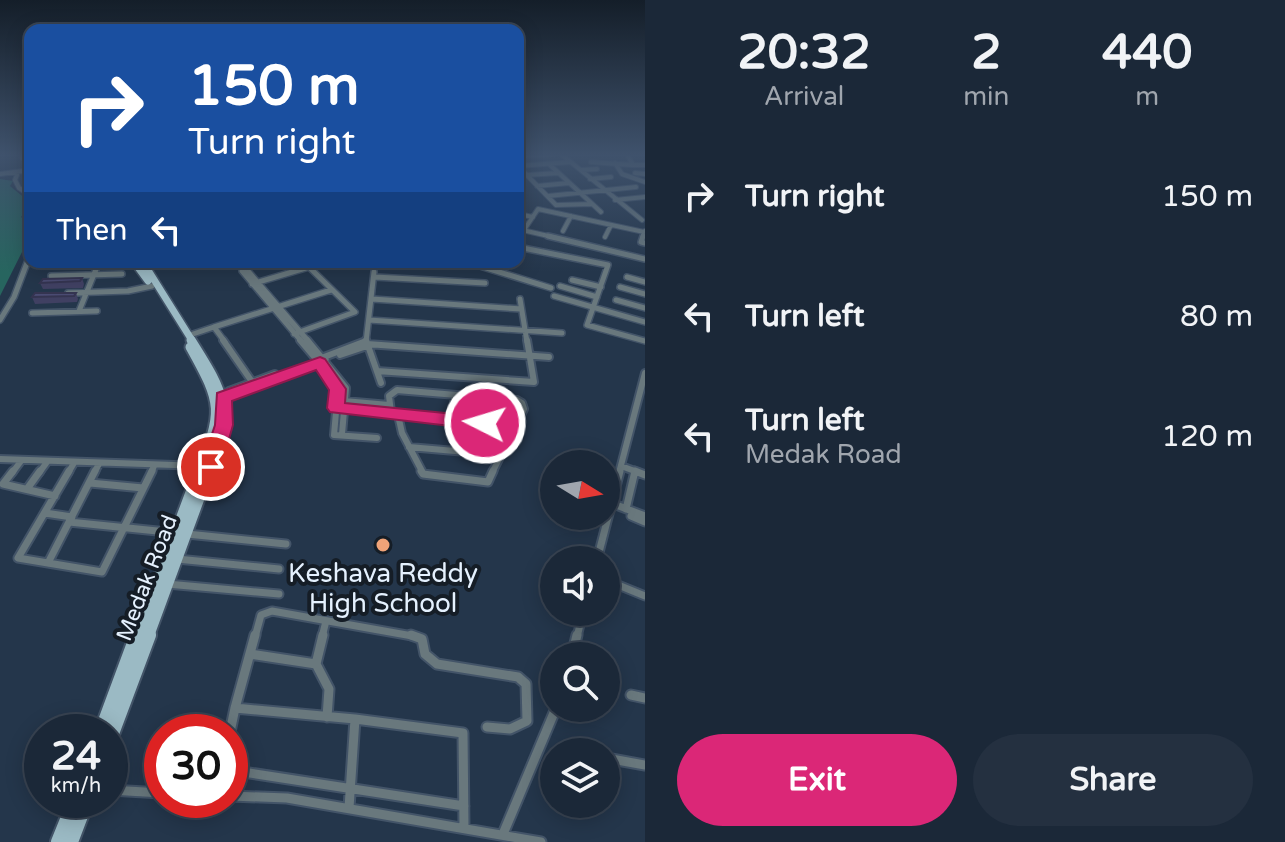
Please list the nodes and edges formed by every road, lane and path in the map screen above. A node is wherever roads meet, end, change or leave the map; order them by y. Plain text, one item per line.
1 (544, 193) edge
2 (577, 193) edge
3 (580, 193) edge
4 (607, 193) edge
5 (547, 196) junction
6 (645, 197) edge
7 (637, 198) junction
8 (615, 200) junction
9 (645, 203) edge
10 (592, 204) junction
11 (601, 212) dead end
12 (524, 215) edge
13 (571, 216) junction
14 (533, 217) junction
15 (642, 220) dead end
16 (611, 225) junction
17 (524, 227) edge
18 (524, 231) edge
19 (563, 231) dead end
20 (645, 232) edge
21 (645, 243) edge
22 (524, 248) edge
23 (599, 248) junction
24 (645, 259) edge
25 (25, 268) edge
26 (96, 268) edge
27 (138, 268) edge
28 (147, 268) edge
29 (306, 268) edge
30 (310, 268) edge
31 (485, 268) edge
32 (122, 274) dead end
33 (93, 275) junction
34 (51, 276) edge
35 (627, 277) dead end
36 (572, 280) dead end
37 (645, 282) edge
38 (485, 283) dead end
39 (152, 286) junction
40 (560, 286) dead end
41 (601, 287) junction
42 (620, 287) dead end
43 (551, 288) dead end
44 (331, 290) junction
45 (86, 293) junction
46 (56, 294) edge
47 (645, 294) edge
48 (554, 296) dead end
49 (597, 297) junction
50 (372, 299) junction
51 (520, 299) dead end
52 (616, 300) dead end
53 (275, 308) junction
54 (593, 308) junction
55 (645, 308) edge
56 (521, 309) junction
57 (79, 311) junction
58 (97, 311) dead end
59 (32, 313) dead end
60 (0, 320) edge
61 (369, 320) junction
62 (645, 322) edge
63 (214, 327) junction
64 (525, 331) junction
65 (296, 333) junction
66 (562, 333) dead end
67 (190, 335) junction
68 (645, 341) edge
69 (367, 344) junction
70 (530, 355) junction
71 (549, 357) dead end
72 (321, 360) junction
73 (377, 371) junction
74 (645, 373) edge
75 (381, 383) dead end
76 (254, 384) junction
77 (642, 394) edge
78 (454, 395) junction
79 (223, 396) junction
80 (340, 404) junction
81 (393, 411) junction
82 (455, 421) junction
83 (515, 426) junction
84 (377, 438) dead end
85 (409, 447) junction
86 (455, 451) junction
87 (501, 455) junction
88 (0, 459) edge
89 (21, 461) junction
90 (47, 462) junction
91 (74, 463) junction
92 (99, 464) junction
93 (154, 466) junction
94 (203, 466) junction
95 (621, 466) junction
96 (620, 470) edge
97 (635, 471) junction
98 (645, 475) edge
99 (90, 483) junction
100 (143, 488) junction
101 (27, 489) junction
102 (55, 496) junction
103 (620, 508) edge
104 (45, 513) junction
105 (629, 513) junction
106 (645, 519) edge
107 (71, 520) junction
108 (123, 528) junction
109 (182, 533) junction
110 (286, 544) dead end
111 (177, 559) junction
112 (48, 563) junction
113 (279, 569) dead end
114 (167, 584) junction
115 (620, 586) edge
116 (279, 594) dead end
117 (645, 596) edge
118 (326, 621) junction
119 (250, 654) junction
120 (316, 664) junction
121 (631, 695) dead end
122 (645, 698) edge
123 (235, 708) junction
124 (108, 714) edge
125 (119, 714) edge
126 (234, 714) edge
127 (327, 717) junction
128 (355, 719) junction
129 (550, 722) edge
130 (487, 727) dead end
131 (620, 761) edge
132 (645, 765) edge
133 (248, 773) edge
134 (350, 788) junction
135 (248, 797) edge
136 (464, 806) junction
137 (349, 808) junction
138 (68, 818) edge
139 (80, 818) edge
140 (464, 827) junction
141 (503, 834) junction
142 (535, 841) edge
143 (58, 842) edge
144 (71, 842) edge

1 - 5 street
2 - 5 street
3 - 10 street
4 - 8 street
5 - 10 street
6 - 7 street
7 - 8 street
7 - 9 street
8 - 15 street
10 - 11 street
12 - 14 street
13 - 14 street
13 - 16 street
13 - 19 street
14 - 17 street
16 - 20 street
16 - 23 street
18 - 23 street
20 - 21 street
22 - 41 street
23 - 24 street
25 - 60 street
26 - 33 street
27 - 39 main road, Medak Road
28 - 67 main road
29 - 53 street
30 - 44 street
31 - 43 street
32 - 33 street
33 - 34 street
33 - 45 street
35 - 37 street
36 - 41 street
38 - 50 street
39 - 45 street
39 - 94 main road, Medak Road
40 - 49 street
41 - 49 street
42 - 47 street
44 - 53 street
44 - 65 street
45 - 46 street
45 - 57 street
48 - 54 street
49 - 54 street
50 - 56 street
50 - 61 street
51 - 56 street
52 - 55 street
53 - 63 street
53 - 65 street
54 - 62 street
54 - 68 street
56 - 64 street
57 - 58 street
57 - 59 street
61 - 64 street
61 - 69 street
63 - 67 street
63 - 76 street
64 - 66 street
64 - 70 street
65 - 72 street
67 - 79 main road
69 - 70 street
69 - 72 street
69 - 73 street
70 - 71 street
70 - 73 street
72 - 76 street
72 - 80 street
73 - 75 street
74 - 77 street
76 - 79 street
77 - 95 street
78 - 81 street
78 - 82 street
78 - 83 street
79 - 109 main road, Medak Road
80 - 81 street
80 - 84 street
81 - 82 street
81 - 85 street
82 - 83 street
82 - 86 street
83 - 87 street
85 - 86 street
85 - 87 street
86 - 87 street
88 - 89 street
89 - 90 street
89 - 101 street
90 - 91 street
90 - 101 street
91 - 92 street
91 - 102 street
92 - 93 street
92 - 99 street
93 - 94 street
93 - 100 street
94 - 109 main road, Medak Road
95 - 96 street
95 - 97 street
97 - 98 street
97 - 105 street
99 - 100 street
99 - 107 street
100 - 108 street
101 - 102 street
102 - 104 street
103 - 105 street
104 - 107 street
104 - 112 street
105 - 106 street
107 - 108 street
107 - 112 street
108 - 109 street
108 - 112 street
109 - 110 street
109 - 111 main road, Medak Road
109 - 124 main road, Medak Road
111 - 113 street
111 - 114 main road, Medak Road
114 - 116 street
114 - 125 main road, Medak Road
115 - 117 street
118 - 119 street
118 - 120 street
118 - 130 street
119 - 120 street
119 - 123 street
120 - 127 street
121 - 122 street
123 - 126 street
123 - 127 street
127 - 128 street
128 - 134 street
128 - 136 street
129 - 141 street
131 - 132 street
133 - 134 street
134 - 136 street
134 - 137 street
135 - 137 street
136 - 140 street
137 - 140 street
138 - 143 main road
139 - 144 main road
140 - 141 street
141 - 142 street

